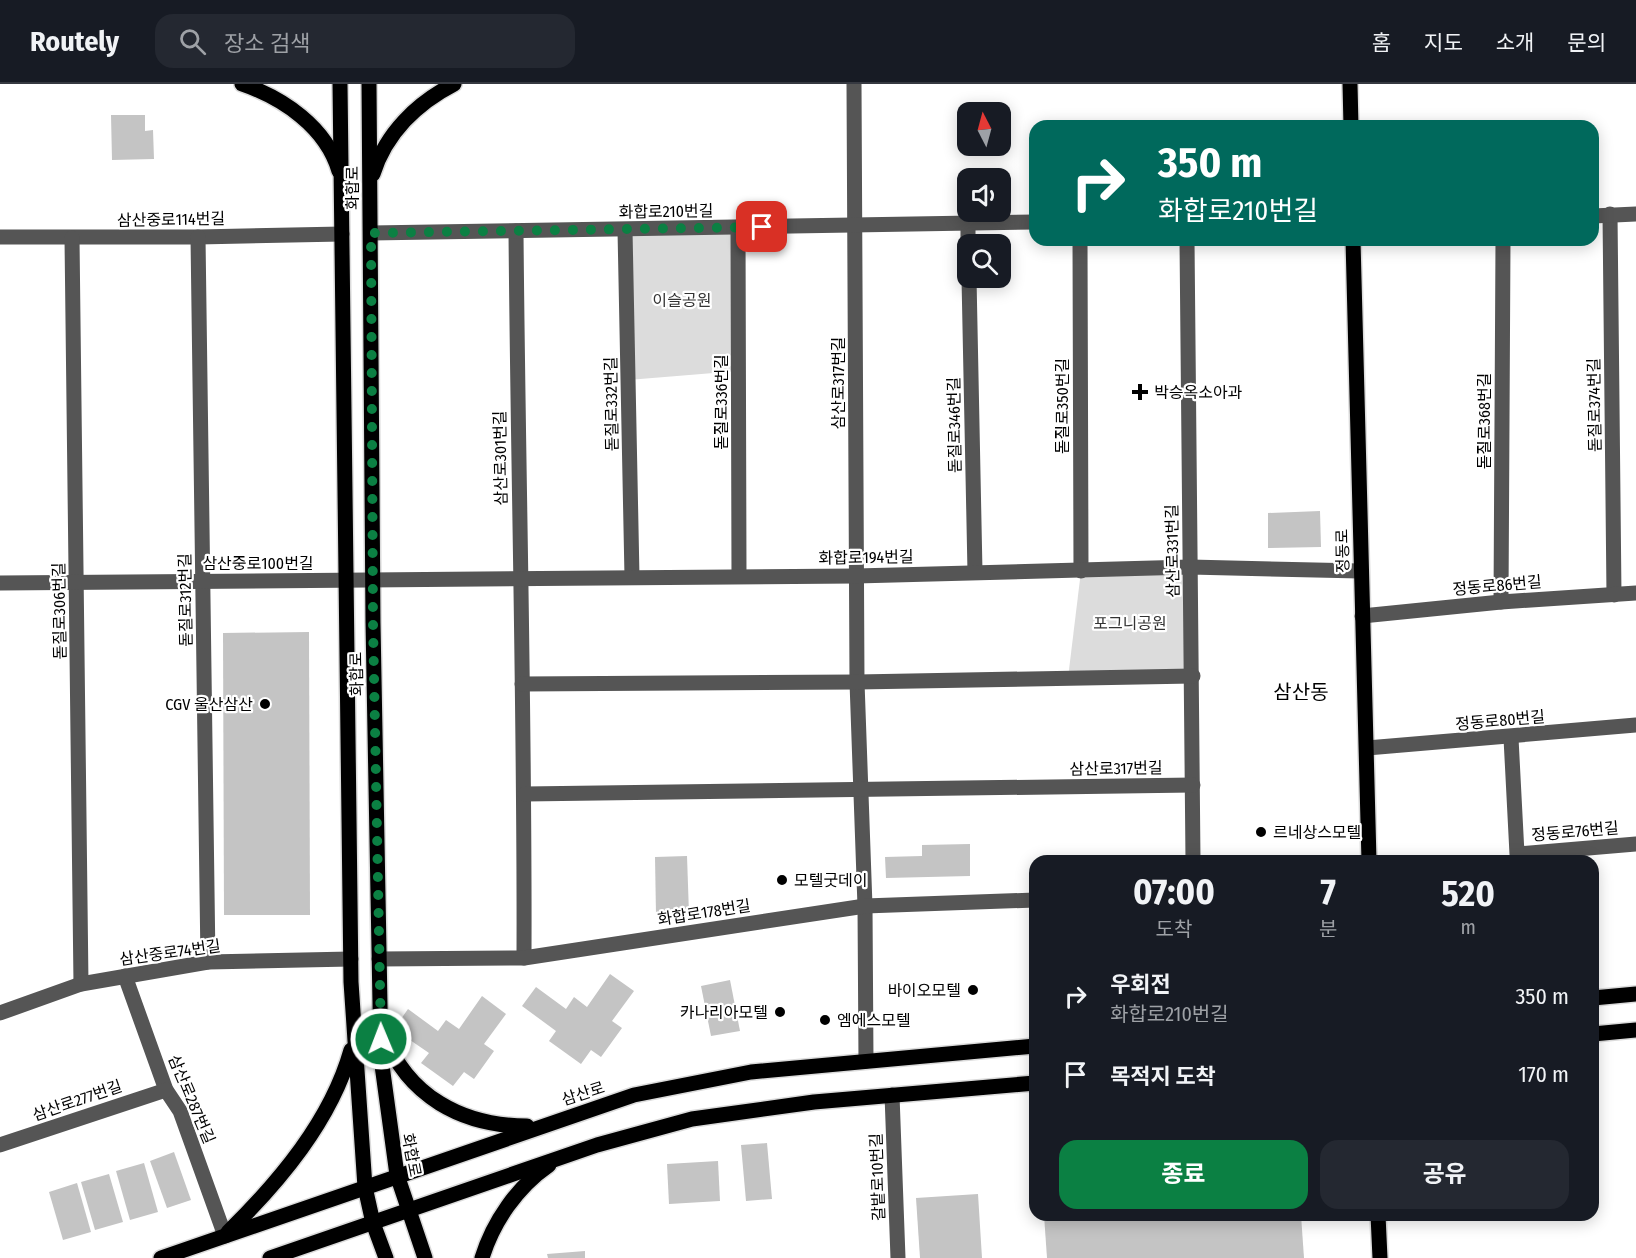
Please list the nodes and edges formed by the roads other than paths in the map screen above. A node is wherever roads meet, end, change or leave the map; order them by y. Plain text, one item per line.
1 (242, 84) edge
2 (340, 84) edge
3 (369, 84) edge
4 (454, 84) edge
5 (854, 84) edge
6 (1350, 84) edge
7 (1351, 120) edge
8 (342, 181) junction
9 (370, 182) junction
10 (1610, 214) junction
11 (1636, 214) edge
12 (1599, 215) edge
13 (1029, 222) edge
14 (968, 223) junction
15 (856, 225) junction
16 (738, 227) junction
17 (625, 230) junction
18 (516, 231) junction
19 (371, 233) junction
20 (342, 234) junction
21 (968, 234) edge
22 (0, 237) edge
23 (198, 237) junction
24 (72, 238) junction
25 (1080, 246) edge
26 (1187, 246) edge
27 (1353, 246) edge
28 (1503, 246) edge
29 (969, 288) edge
30 (1190, 567) junction
31 (1080, 571) junction
32 (1360, 571) junction
33 (975, 572) junction
34 (739, 576) junction
35 (856, 576) junction
36 (519, 578) junction
37 (632, 578) junction
38 (373, 579) junction
39 (345, 580) junction
40 (202, 581) junction
41 (76, 582) junction
42 (0, 583) edge
43 (1636, 593) edge
44 (1614, 595) junction
45 (1501, 602) junction
46 (1362, 616) junction
47 (1193, 676) junction
48 (857, 682) junction
49 (522, 684) junction
50 (1636, 725) edge
51 (1511, 738) junction
52 (1367, 748) junction
53 (1193, 785) junction
54 (860, 790) junction
55 (525, 794) junction
56 (1636, 844) edge
57 (1193, 855) edge
58 (1369, 855) edge
59 (1029, 900) edge
60 (865, 906) junction
61 (524, 958) junction
62 (379, 959) junction
63 (351, 960) junction
64 (208, 962) junction
65 (125, 976) junction
66 (81, 984) junction
67 (1636, 994) edge
68 (1599, 997) edge
69 (0, 1013) edge
70 (380, 1019) junction
71 (1636, 1030) edge
72 (1599, 1033) edge
73 (354, 1038) junction
74 (1029, 1047) edge
75 (866, 1061) junction
76 (1029, 1084) edge
77 (166, 1090) junction
78 (892, 1095) junction
79 (544, 1124) junction
80 (0, 1145) edge
81 (564, 1156) junction
82 (397, 1175) junction
83 (365, 1187) junction
84 (407, 1211) junction
85 (1378, 1221) edge
86 (373, 1223) junction
87 (225, 1236) junction
88 (161, 1258) edge
89 (270, 1258) edge
90 (386, 1258) edge
91 (425, 1258) edge
92 (482, 1258) edge
93 (898, 1258) edge
94 (1380, 1258) edge

1 - 8 main road
2 - 8 main road, 화합로
3 - 9 main road, 화합로
4 - 9 main road
5 - 15 street, 삼산로317번길
6 - 7 main road
8 - 9 main road
8 - 20 main road, 화합로
9 - 19 main road, 화합로
10 - 11 street
10 - 12 street
10 - 44 street, 돋질로374번길
13 - 14 street, 화합로210번길
14 - 15 street, 화합로210번길
14 - 21 street
15 - 16 street, 화합로210번길
15 - 35 street, 삼산로317번길
16 - 17 street, 화합로210번길
16 - 34 street, 돋질로336번길
17 - 18 street, 화합로210번길
17 - 37 street, 돋질로332번길
18 - 19 street, 화합로210번길
18 - 36 street, 삼산로301번길
19 - 38 main road, 화합로
20 - 23 street, 삼산중로114번길
20 - 39 main road, 화합로
22 - 24 street, 삼산중로114번길
23 - 24 street, 삼산중로114번길
23 - 40 street, 돋질로312번길
24 - 41 street, 돋질로306번길
25 - 31 street, 돋질로350번길
26 - 30 street, 삼산로331번길
27 - 32 main road, 정동로
28 - 45 street, 돋질로368번길
29 - 33 street, 돋질로346번길
30 - 31 street, 화합로194번길
30 - 32 street, 화합로194번길
30 - 47 street, 삼산로331번길
31 - 33 street, 화합로194번길
32 - 46 main road, 정동로
33 - 35 street, 화합로194번길
34 - 35 street, 화합로194번길
34 - 37 street, 화합로194번길
35 - 48 street, 삼산로317번길
36 - 37 street, 화합로194번길
36 - 38 street, 화합로194번길
36 - 49 street, 삼산로301번길
38 - 39 street, 삼산중로100번길
38 - 62 main road, 화합로
39 - 40 street, 삼산중로100번길
39 - 63 main road, 화합로
40 - 41 street, 삼산중로100번길
40 - 64 street, 돋질로312번길
41 - 42 street, 삼산중로100번길
41 - 66 street, 돋질로306번길
43 - 44 street, 정동로86번길
44 - 45 street, 정동로86번길
45 - 46 street, 정동로86번길
46 - 52 main road, 정동로
47 - 48 street
47 - 53 street, 삼산로331번길
48 - 49 street
48 - 54 street, 삼산로317번길
49 - 55 street, 삼산로301번길
50 - 51 street, 정동로80번길
51 - 52 street, 정동로80번길
51 - 56 street, 정동로76번길
52 - 58 main road, 정동로
53 - 54 street, 삼산로317번길
53 - 57 street, 삼산로331번길
54 - 55 street
54 - 60 street, 삼산로317번길
55 - 61 street, 삼산로301번길
59 - 60 street, 화합로178번길
60 - 61 street, 화합로178번길
60 - 75 street, 삼산로317번길
61 - 62 street, 화합로178번길
62 - 70 main road, 화합로
63 - 64 street, 삼산중로74번길
63 - 73 main road, 화합로
64 - 65 street, 삼산중로74번길
65 - 66 street, 삼산중로74번길
65 - 77 street, 삼산로287번길
66 - 69 street, 삼산중로74번길
67 - 68 main road
70 - 79 main road
70 - 82 main road, 화합로
71 - 72 main road
73 - 83 main road, 화합로
73 - 87 main road
74 - 75 main road, 삼산로
75 - 79 main road, 삼산로
76 - 78 main road
77 - 80 street, 삼산로277번길
77 - 87 street, 삼산로287번길
78 - 81 main road
78 - 93 street, 갈밭로10번길
79 - 82 main road, 삼산로
81 - 84 main road
81 - 92 main road
82 - 83 main road, 삼산로
82 - 84 main road, 화합로
83 - 86 main road, 화합로
83 - 87 main road, 삼산로
84 - 86 main road
84 - 91 main road, 화합로
85 - 94 main road
86 - 89 main road
86 - 90 main road, 화합로
87 - 88 main road, 삼산로

